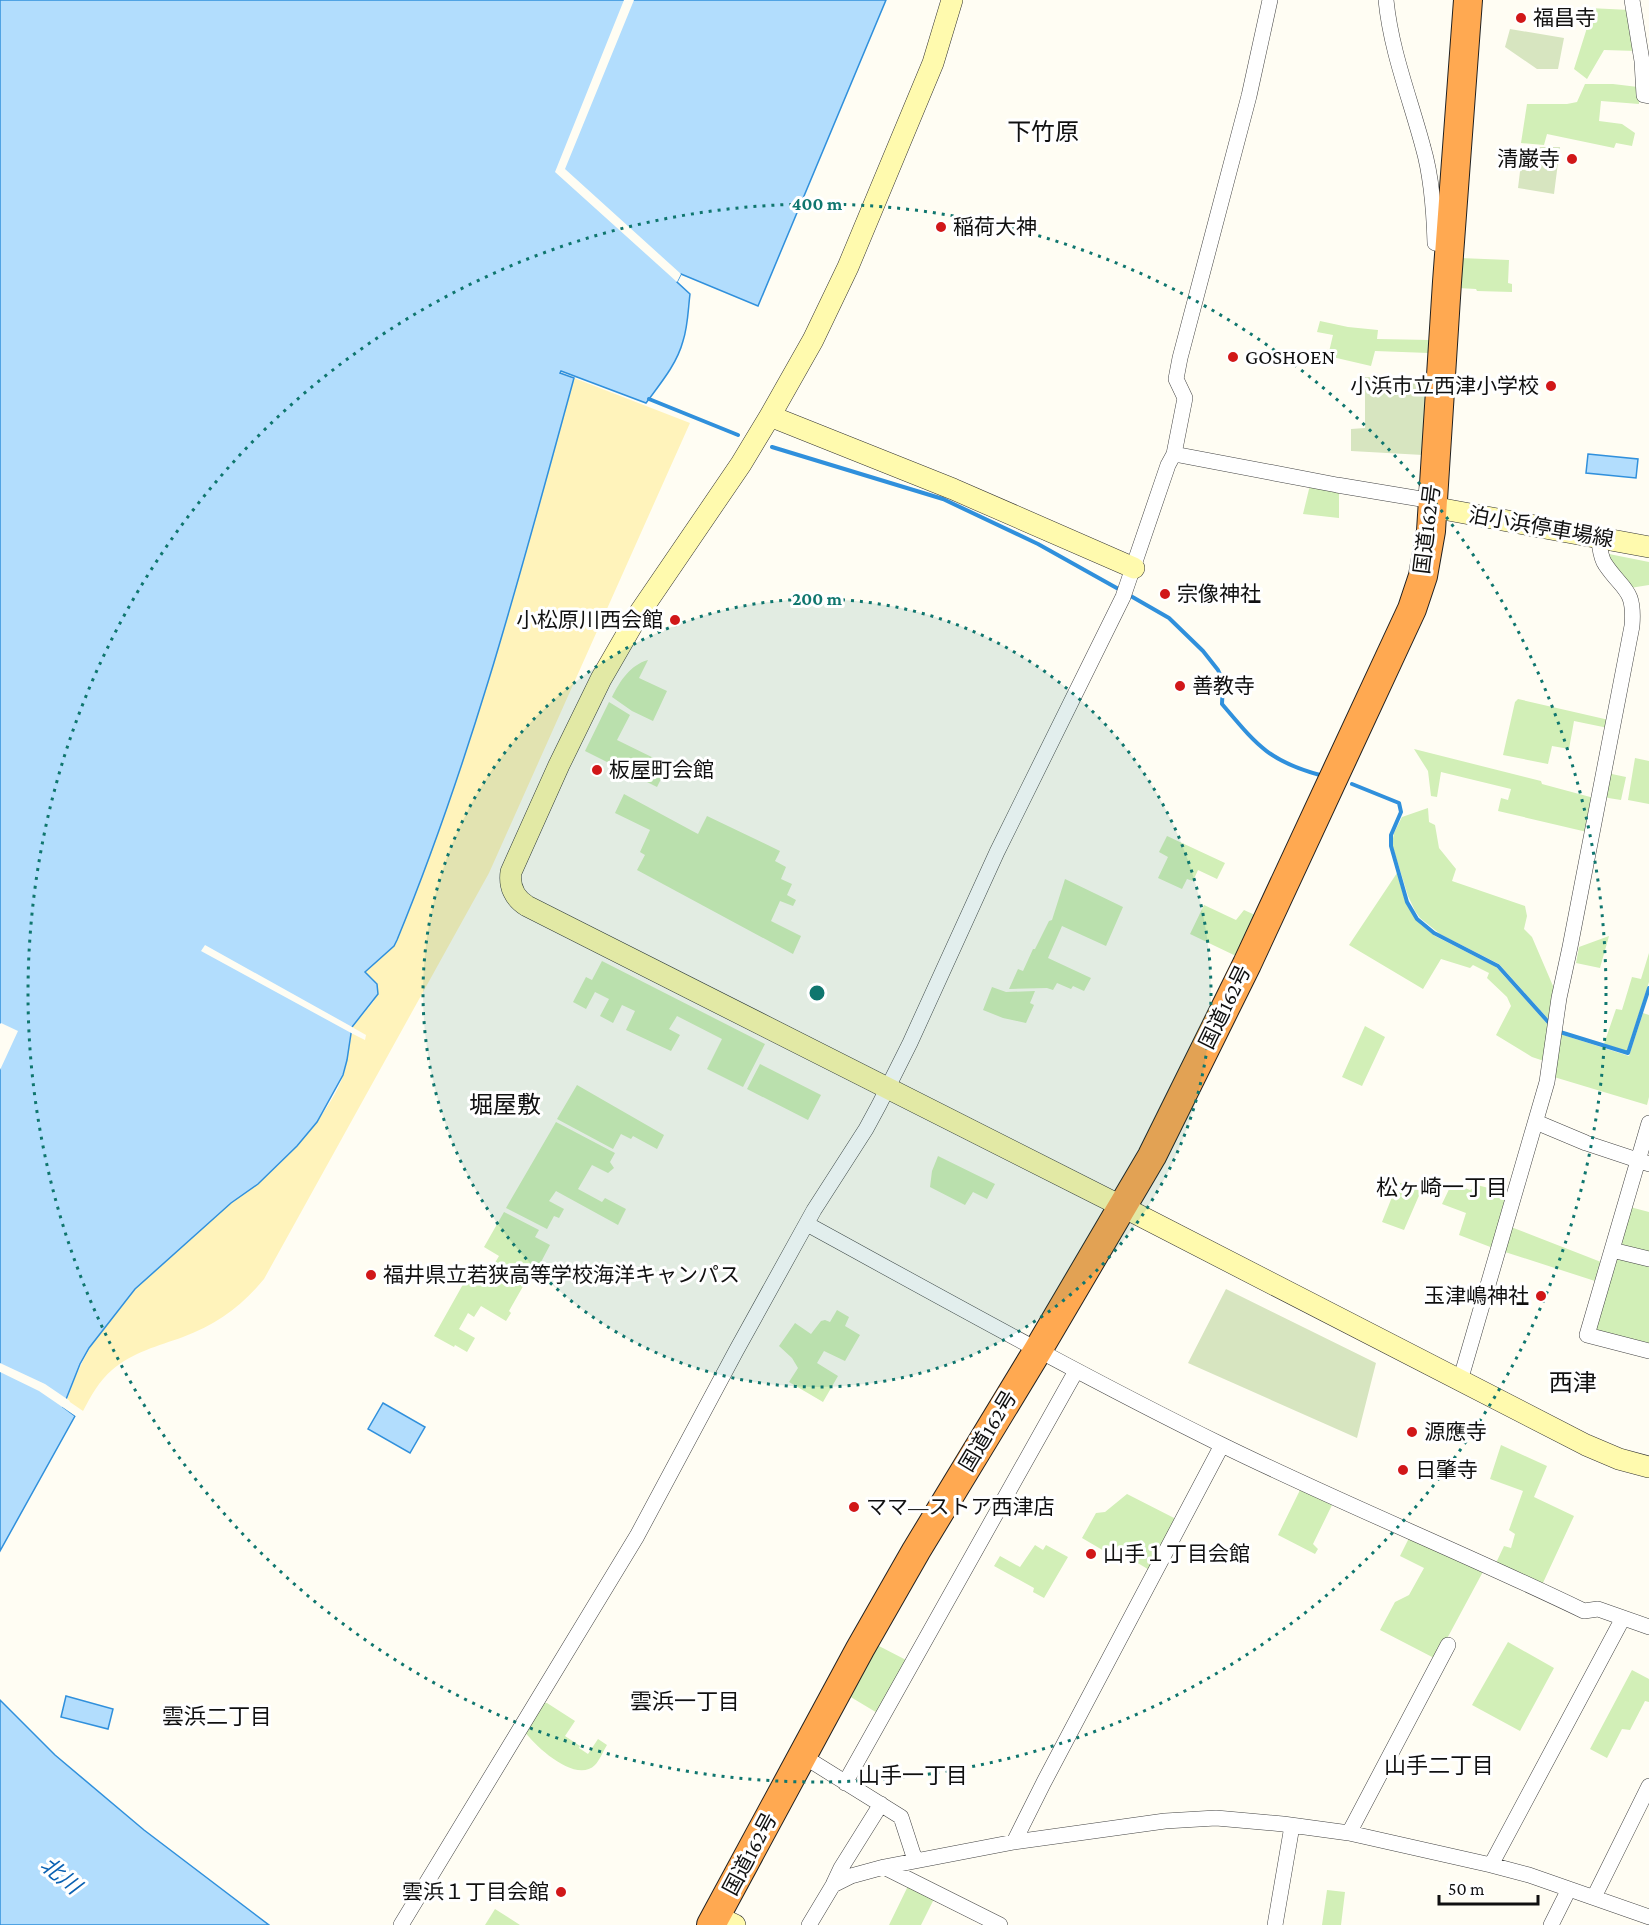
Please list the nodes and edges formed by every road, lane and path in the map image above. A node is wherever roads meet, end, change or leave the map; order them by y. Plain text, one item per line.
1 (952, 0) edge
2 (1270, 0) edge
3 (1386, 0) edge
4 (1468, 0) edge
5 (1632, 0) edge
6 (1649, 96) edge
7 (1449, 244) junction
8 (770, 417) junction
9 (1174, 454) junction
10 (1432, 504) junction
11 (1598, 537) junction
12 (1649, 547) edge
13 (1134, 568) junction
14 (887, 1088) junction
15 (1536, 1122) junction
16 (1649, 1122) edge
17 (1643, 1162) edge
18 (1123, 1207) junction
19 (807, 1224) junction
20 (1612, 1250) junction
21 (1649, 1259) edge
22 (1038, 1350) junction
23 (1649, 1352) edge
24 (1076, 1371) junction
25 (1460, 1381) junction
26 (1222, 1445) junction
27 (1649, 1467) edge
28 (1623, 1618) junction
29 (1649, 1627) edge
30 (1448, 1646) dead end
31 (803, 1756) junction
32 (845, 1783) junction
33 (1649, 1786) edge
34 (881, 1804) junction
35 (1292, 1826) junction
36 (1349, 1833) junction
37 (1014, 1842) junction
38 (915, 1860) junction
39 (1491, 1865) junction
40 (884, 1867) junction
41 (833, 1885) junction
42 (1569, 1889) junction
43 (1594, 1897) junction
44 (1649, 1917) edge
45 (721, 1922) edge
46 (401, 1925) edge
47 (808, 1925) edge
48 (1000, 1925) edge
49 (1275, 1925) edge
50 (1551, 1925) edge

1 - 8 street
2 - 9 street
3 - 7 street
4 - 7 highway, 国道162号
5 - 6 street
7 - 10 highway, 国道162号
8 - 13 street
8 - 14 street
9 - 10 street
9 - 13 street
10 - 11 street, 泊小浜停車場線
10 - 18 highway, 国道162号
11 - 12 street, 泊小浜停車場線
11 - 15 street
13 - 14 street
14 - 18 street
14 - 19 street
15 - 17 street
15 - 25 street
16 - 17 street
17 - 20 street
18 - 22 highway, 国道162号
18 - 25 street
19 - 22 street
19 - 46 street
20 - 21 street
20 - 23 street
22 - 24 street
22 - 31 highway, 国道162号
24 - 26 street
24 - 32 street
25 - 27 street
26 - 28 street
26 - 37 street
28 - 29 street
28 - 39 street
30 - 36 street
31 - 32 street
31 - 45 highway, 国道162号
32 - 34 street
33 - 43 street
34 - 38 street
34 - 41 street
35 - 36 street
35 - 37 street
35 - 49 street
36 - 39 street
37 - 38 street
38 - 40 street
39 - 42 street
40 - 41 street
40 - 48 street
41 - 47 street
42 - 43 street
42 - 50 street
43 - 44 street

